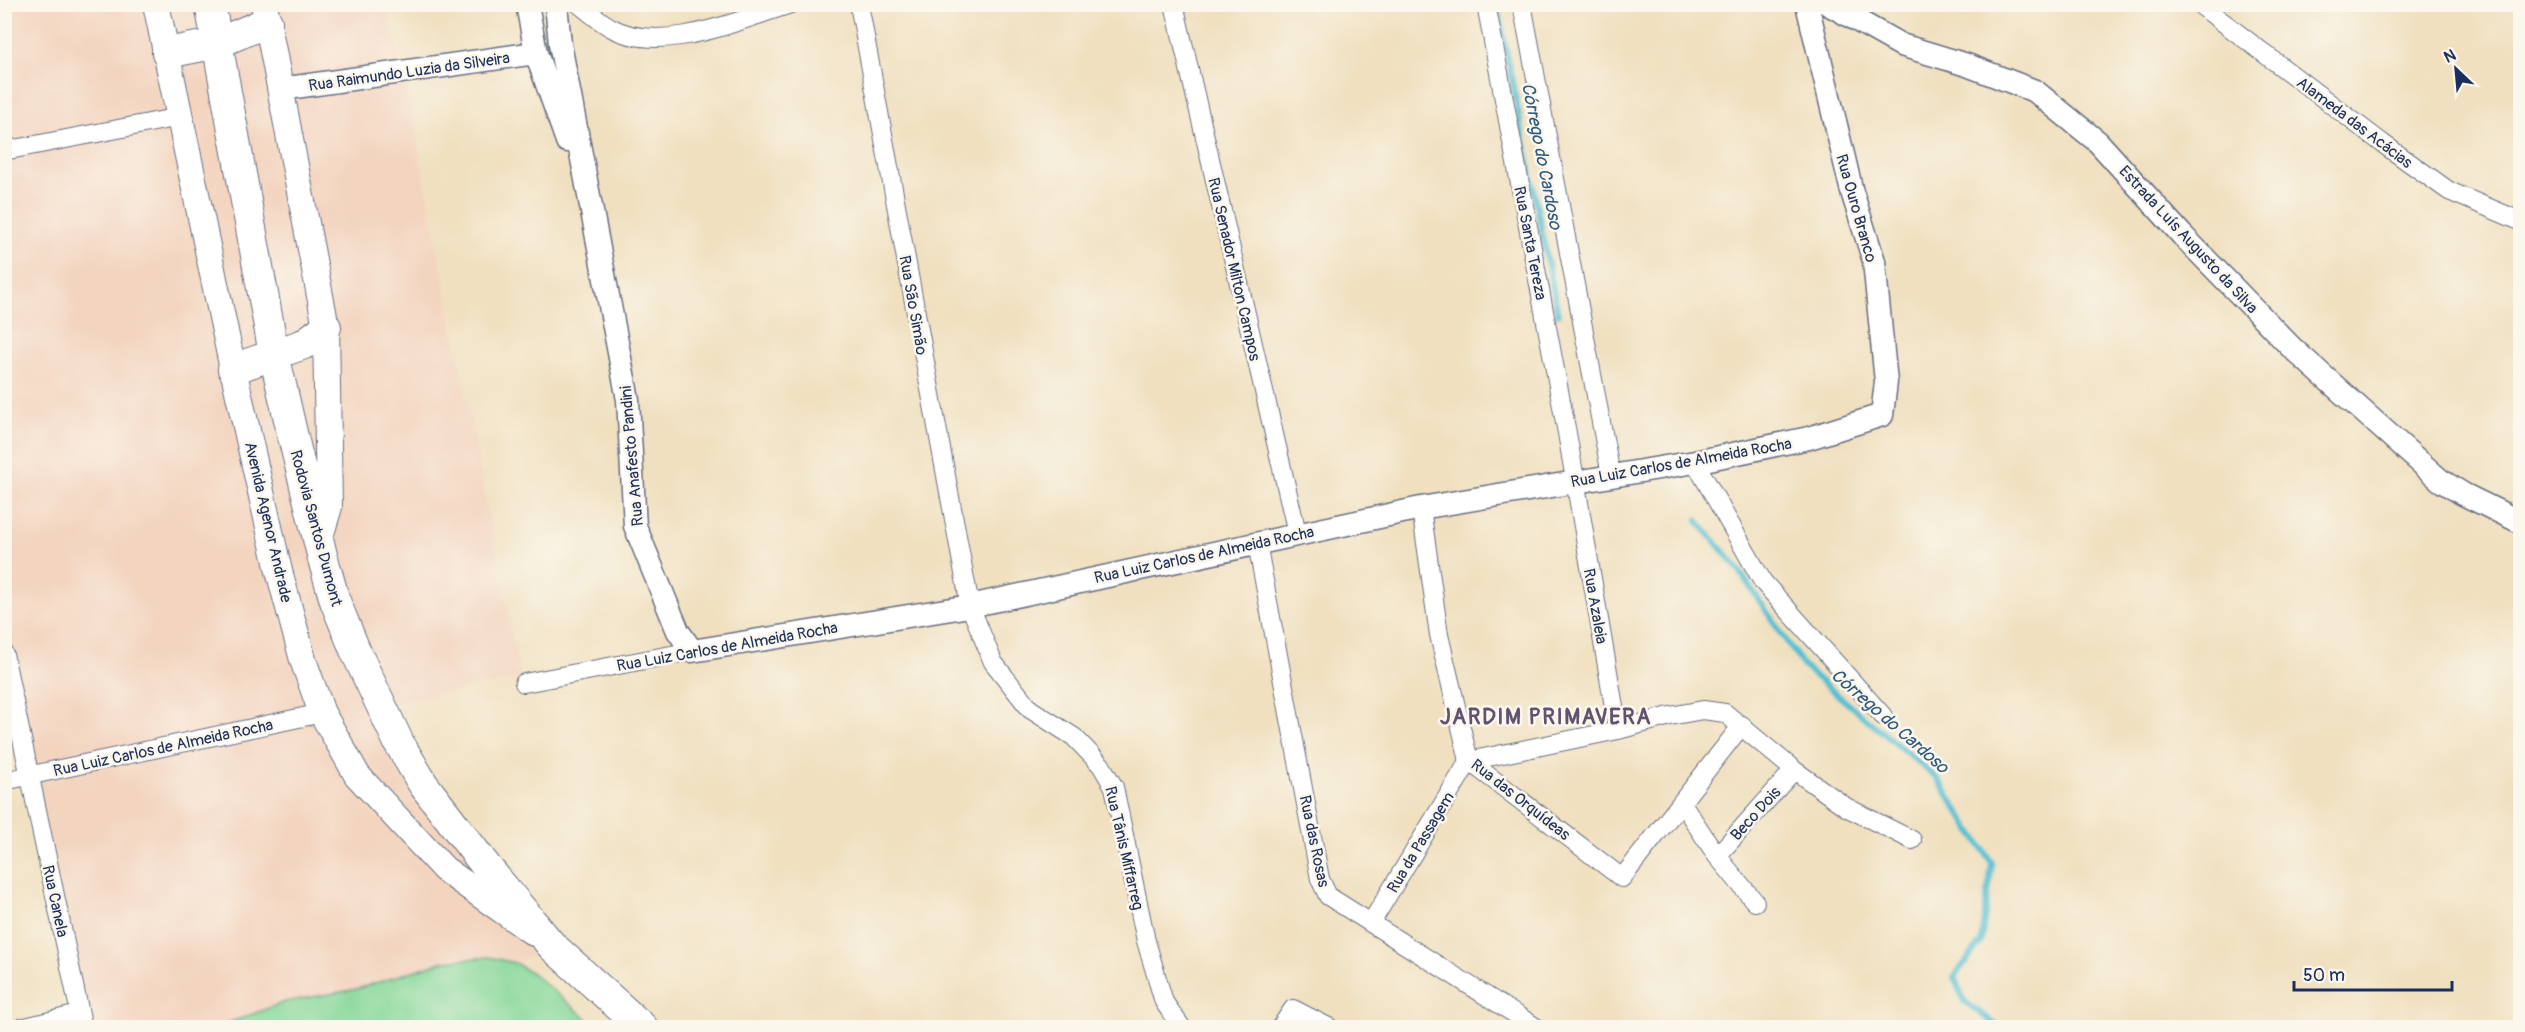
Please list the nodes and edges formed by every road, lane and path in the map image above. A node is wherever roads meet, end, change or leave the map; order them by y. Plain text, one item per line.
1 (156, 4) edge
2 (210, 4) edge
3 (527, 4) edge
4 (556, 4) edge
5 (579, 4) edge
6 (790, 4) edge
7 (859, 4) edge
8 (1174, 4) edge
9 (1486, 4) edge
10 (1522, 4) edge
11 (1807, 4) edge
12 (1828, 4) edge
13 (2199, 4) edge
14 (265, 13) edge
15 (218, 43) junction
16 (167, 53) junction
17 (536, 53) junction
18 (281, 89) junction
19 (180, 117) junction
20 (4, 151) edge
21 (594, 216) junction
22 (2520, 221) edge
23 (326, 327) junction
24 (274, 354) junction
25 (232, 369) junction
26 (1882, 415) joint
27 (1695, 462) junction
28 (1611, 475) junction
29 (1575, 481) junction
30 (1420, 508) junction
31 (2520, 522) edge
32 (1297, 533) junction
33 (318, 543) junction
34 (1257, 543) junction
35 (970, 606) junction
36 (692, 651) junction
37 (4, 654) edge
38 (524, 683) dead end
39 (322, 713) junction
40 (1883, 716) dead end
41 (1742, 725) junction
42 (1618, 730) junction
43 (1469, 761) junction
44 (1794, 770) junction
45 (29, 775) junction
46 (4, 781) edge
47 (1682, 803) junction
48 (1912, 840) dead end
49 (1717, 856) junction
50 (1755, 902) dead end
51 (1371, 923) junction
52 (552, 946) junction
53 (81, 1021) edge
54 (21, 1028) edge
55 (643, 1028) edge
56 (1182, 1028) edge
57 (1280, 1028) edge
58 (1330, 1028) edge
59 (1537, 1028) edge

1 - 16 main road, Avenida Agenor Andrade
2 - 15 highway, Rodovia Santos Dumont
3 - 17 street, Rua Anafesto Pandini
4 - 21 street, Rua Anafesto Pandini
5 - 6 street
7 - 35 street, Rua São Simão
8 - 32 street, Rua Senador Milton Campos
9 - 29 street, Rua Santa Tereza
10 - 28 street
11 - 26 street, Rua Ouro Branco
12 - 31 street, Estrada Luís Augusto da Silva
13 - 22 street, Alameda das Acácias
14 - 15 highway
14 - 18 main road
15 - 16 highway
15 - 24 highway, Rodovia Santos Dumont
16 - 19 main road, Avenida Agenor Andrade
17 - 18 street, Rua Raimundo Luzia da Silveira
17 - 21 street, Rua Anafesto Pandini
18 - 23 main road
19 - 20 street
19 - 25 main road, Avenida Agenor Andrade
21 - 36 street, Rua Anafesto Pandini
23 - 24 highway
23 - 33 main road
24 - 25 highway
24 - 33 highway, Rodovia Santos Dumont
25 - 39 main road, Avenida Agenor Andrade
26 - 27 street, Rua Luiz Carlos de Almeida Rocha
27 - 28 street, Rua Luiz Carlos de Almeida Rocha
27 - 40 street
28 - 29 street, Rua Luiz Carlos de Almeida Rocha
29 - 30 street, Rua Luiz Carlos de Almeida Rocha
29 - 42 street, Rua Azaleia
30 - 32 street, Rua Luiz Carlos de Almeida Rocha
30 - 43 street, Rua das Orquídeas
32 - 34 street, Rua Luiz Carlos de Almeida Rocha
33 - 52 highway, Rodovia Santos Dumont
34 - 35 street, Rua Luiz Carlos de Almeida Rocha
34 - 51 street, Rua das Rosas
35 - 36 street, Rua Luiz Carlos de Almeida Rocha
35 - 56 street, Rua Tânis Miffarreg
36 - 38 street, Rua Luiz Carlos de Almeida Rocha
37 - 45 street, Rua Canela
39 - 45 street, Rua Luiz Carlos de Almeida Rocha
39 - 52 main road, Avenida Agenor Andrade
41 - 42 street
41 - 44 street
41 - 47 street, Rua das Orquídeas
42 - 43 street
43 - 47 street, Rua das Orquídeas
43 - 51 street, Rua da Passagem
44 - 48 street
44 - 49 street, Beco Dois
45 - 46 street, Rua Luiz Carlos de Almeida Rocha
45 - 53 street, Rua Canela
47 - 49 street
49 - 50 street
51 - 59 street, Rua das Rosas
52 - 55 highway, Rodovia Santos Dumont
53 - 54 street
57 - 58 street

